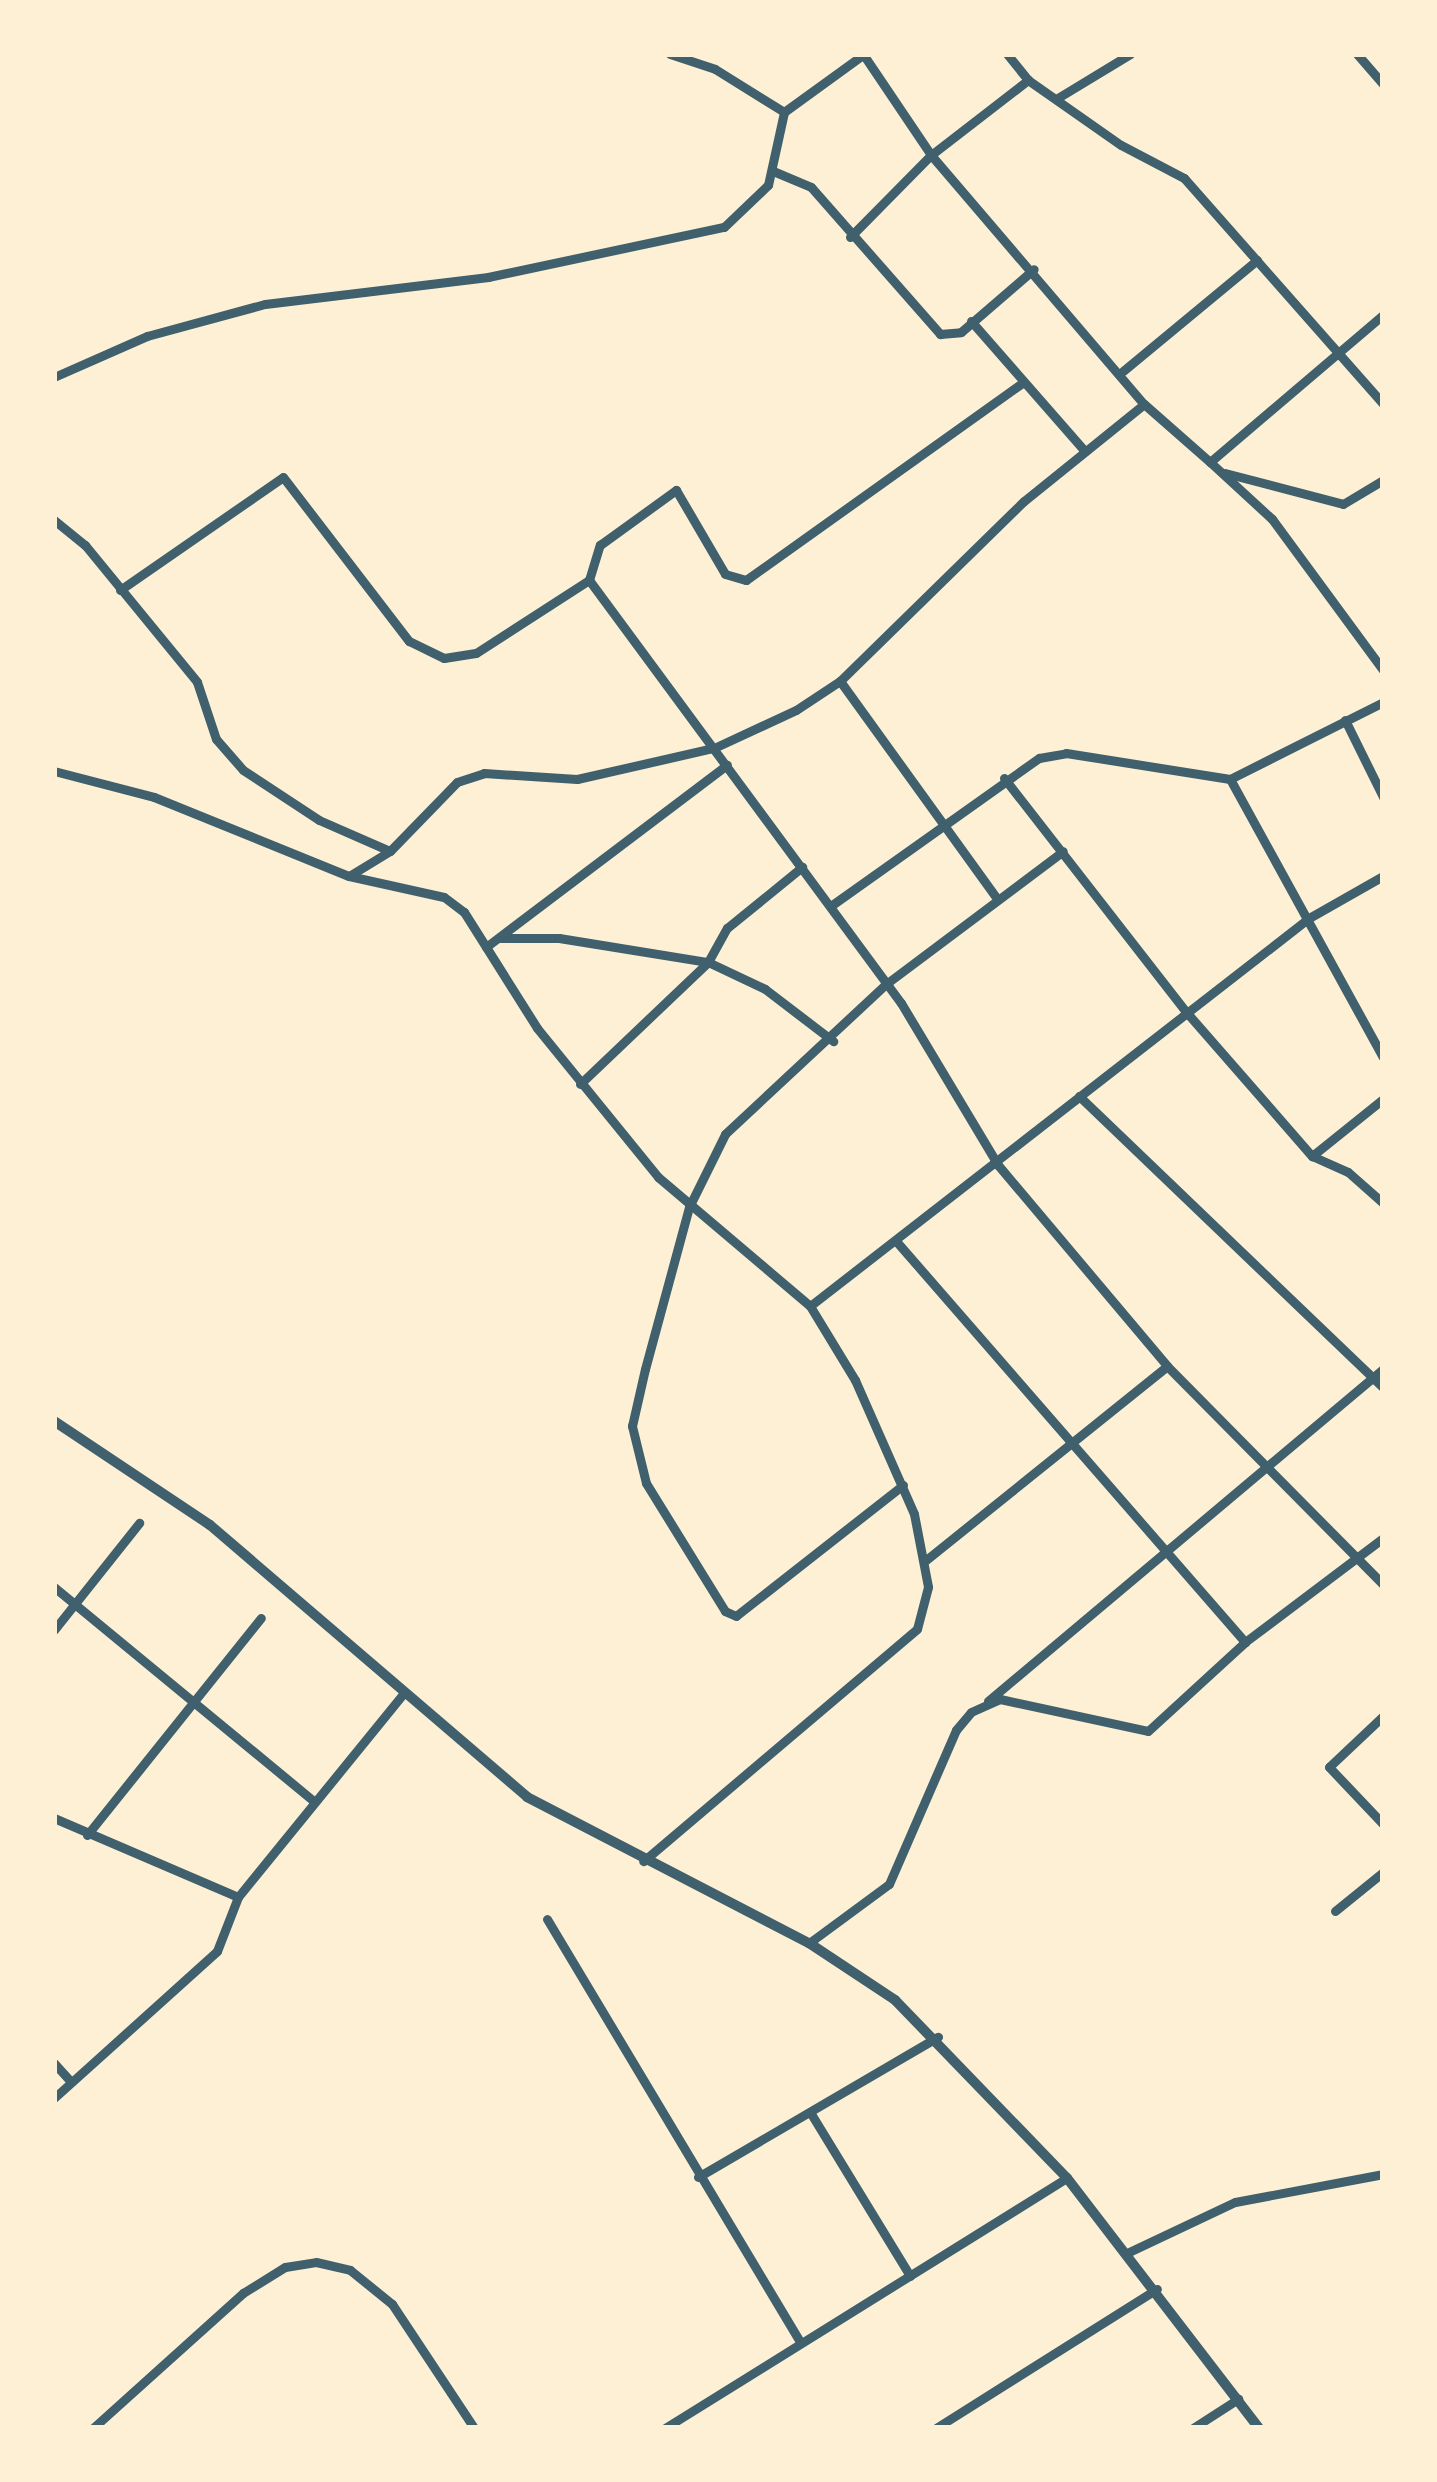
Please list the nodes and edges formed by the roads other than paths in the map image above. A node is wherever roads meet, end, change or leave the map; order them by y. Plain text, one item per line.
1 (670, 54) edge
2 (864, 54) edge
3 (1007, 54) edge
4 (1130, 54) edge
5 (1357, 54) edge
6 (1028, 80) junction
7 (1383, 84) edge
8 (1056, 99) junction
9 (784, 112) junction
10 (931, 155) junction
11 (773, 171) junction
12 (850, 237) junction
13 (1257, 260) junction
14 (1034, 269) junction
15 (1383, 315) edge
16 (971, 321) junction
17 (1335, 350) junction
18 (1123, 371) junction
19 (54, 376) edge
20 (1024, 382) junction
21 (1144, 404) junction
22 (1383, 404) edge
23 (1085, 451) junction
24 (1210, 462) junction
25 (1221, 472) junction
26 (1383, 480) edge
27 (54, 520) edge
28 (590, 580) junction
29 (119, 590) junction
30 (1383, 670) edge
31 (840, 680) junction
32 (1383, 702) edge
33 (1345, 720) junction
34 (714, 748) junction
35 (728, 765) junction
36 (54, 771) edge
37 (1004, 778) junction
38 (1230, 779) junction
39 (1383, 797) edge
40 (943, 821) junction
41 (1063, 850) junction
42 (390, 851) junction
43 (802, 867) junction
44 (349, 876) junction
45 (1383, 876) edge
46 (995, 896) junction
47 (832, 905) junction
48 (1309, 919) junction
49 (499, 938) junction
50 (486, 947) junction
51 (708, 962) junction
52 (886, 984) junction
53 (1188, 1014) junction
54 (833, 1041) junction
55 (1383, 1057) edge
56 (580, 1084) junction
57 (1079, 1096) junction
58 (1383, 1100) edge
59 (1312, 1156) junction
60 (998, 1165) junction
61 (1383, 1203) edge
62 (689, 1207) junction
63 (896, 1241) junction
64 (810, 1306) junction
65 (1167, 1366) junction
66 (1383, 1369) edge
67 (1372, 1377) junction
68 (1383, 1388) edge
69 (54, 1421) edge
70 (1074, 1446) junction
71 (1263, 1466) junction
72 (903, 1485) junction
73 (140, 1523) dead end
74 (1383, 1538) edge
75 (1162, 1547) junction
76 (1357, 1558) junction
77 (926, 1560) junction
78 (1383, 1584) edge
79 (54, 1587) edge
80 (75, 1604) junction
81 (261, 1618) dead end
82 (54, 1630) edge
83 (1245, 1642) junction
84 (402, 1695) junction
85 (192, 1700) junction
86 (985, 1703) junction
87 (1383, 1716) edge
88 (314, 1801) junction
89 (54, 1818) edge
90 (1383, 1824) edge
91 (87, 1834) junction
92 (642, 1862) junction
93 (1383, 1872) edge
94 (238, 1897) junction
95 (1336, 1911) dead end
96 (547, 1918) dead end
97 (809, 1943) junction
98 (938, 2037) junction
99 (54, 2063) edge
100 (71, 2083) junction
101 (54, 2098) edge
102 (810, 2112) junction
103 (1383, 2174) edge
104 (698, 2177) junction
105 (1067, 2178) junction
106 (1129, 2252) junction
107 (910, 2276) junction
108 (1156, 2289) junction
109 (801, 2343) junction
110 (1238, 2399) junction
111 (93, 2428) edge
112 (475, 2428) edge
113 (665, 2428) edge
114 (937, 2428) edge
115 (1193, 2428) edge
116 (1259, 2428) edge

1 - 9 street
2 - 9 street
2 - 10 street
3 - 6 street
4 - 8 street
5 - 7 street
6 - 8 street
6 - 10 street
8 - 13 street
9 - 11 street
10 - 12 street
10 - 14 street
11 - 12 street
11 - 19 street
12 - 16 street
13 - 17 street
13 - 18 street
14 - 16 street
14 - 18 street
15 - 17 street
16 - 20 street
17 - 22 street
17 - 24 street
18 - 21 street
20 - 23 street
20 - 28 street
21 - 23 street
21 - 24 street
23 - 31 street
24 - 25 street
25 - 26 street
25 - 30 street
27 - 29 street
28 - 29 street
28 - 34 street
29 - 42 street
31 - 34 street
31 - 40 street
32 - 33 street
33 - 38 street
33 - 39 street
34 - 35 street
34 - 42 street
35 - 43 street
35 - 49 street
36 - 44 street
37 - 38 street
37 - 40 street
37 - 41 street
38 - 48 street
40 - 46 street
40 - 47 street
41 - 46 street
41 - 53 street
42 - 44 street
43 - 47 street
43 - 51 street
44 - 50 street
45 - 48 street
46 - 52 street
47 - 52 street
48 - 53 street
48 - 55 street
49 - 50 street
49 - 51 street
50 - 56 street
51 - 54 street
51 - 56 street
52 - 54 street
52 - 60 street
53 - 57 street
53 - 59 street
54 - 62 street
56 - 62 street
57 - 60 street
57 - 67 street
58 - 59 street
59 - 61 street
60 - 63 street
60 - 65 street
62 - 64 street
62 - 72 street
63 - 64 street
63 - 70 street
64 - 72 street
65 - 70 street
65 - 71 street
66 - 67 street
67 - 68 street
67 - 71 street
69 - 84 street
70 - 75 street
70 - 77 street
71 - 75 street
71 - 76 street
72 - 77 street
73 - 80 street
74 - 76 street
75 - 83 street
75 - 86 street
76 - 78 street
76 - 83 street
77 - 92 street
79 - 80 street
80 - 82 street
80 - 85 street
81 - 85 street
83 - 86 street
84 - 88 street
84 - 92 street
85 - 88 street
85 - 91 street
86 - 97 street
87 - 90 street
88 - 94 street
89 - 91 street
91 - 94 street
92 - 97 street
93 - 95 street
94 - 100 street
96 - 104 street
97 - 98 street
98 - 102 street
98 - 105 street
99 - 100 street
100 - 101 street
102 - 104 street
102 - 107 street
103 - 106 street
104 - 109 street
105 - 106 street
105 - 107 street
106 - 108 street
107 - 109 street
108 - 110 street
108 - 114 street
109 - 113 street
110 - 115 street
110 - 116 street
111 - 112 street

